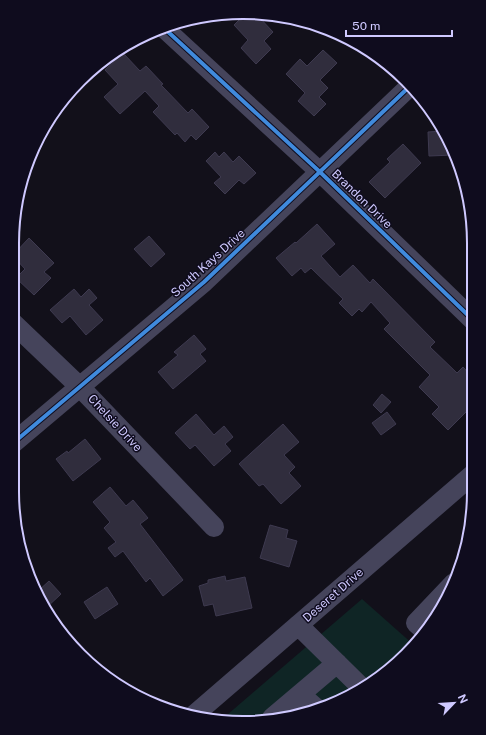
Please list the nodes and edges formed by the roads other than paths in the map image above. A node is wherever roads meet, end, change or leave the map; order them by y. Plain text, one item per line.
1 (168, 32) edge
2 (406, 90) edge
3 (320, 172) junction
4 (467, 314) edge
5 (19, 329) edge
6 (80, 387) junction
7 (19, 438) edge
8 (467, 487) edge
9 (214, 527) dead end
10 (441, 597) edge
11 (298, 625) junction
12 (421, 628) edge
13 (337, 663) junction
14 (358, 684) edge
15 (300, 694) junction
16 (312, 705) edge
17 (198, 712) edge
18 (278, 713) edge

1 - 3 street, Brandon Drive
2 - 3 street, South Kays Drive
3 - 4 street, Brandon Drive
3 - 6 street, South Kays Drive
5 - 6 street, Chelsie Drive
6 - 7 street, South Kays Drive
6 - 9 street, Chelsie Drive
8 - 11 street, Deseret Drive
10 - 12 street
11 - 13 street
11 - 17 street, Deseret Drive
13 - 14 street
13 - 15 street
15 - 16 street
15 - 18 street

